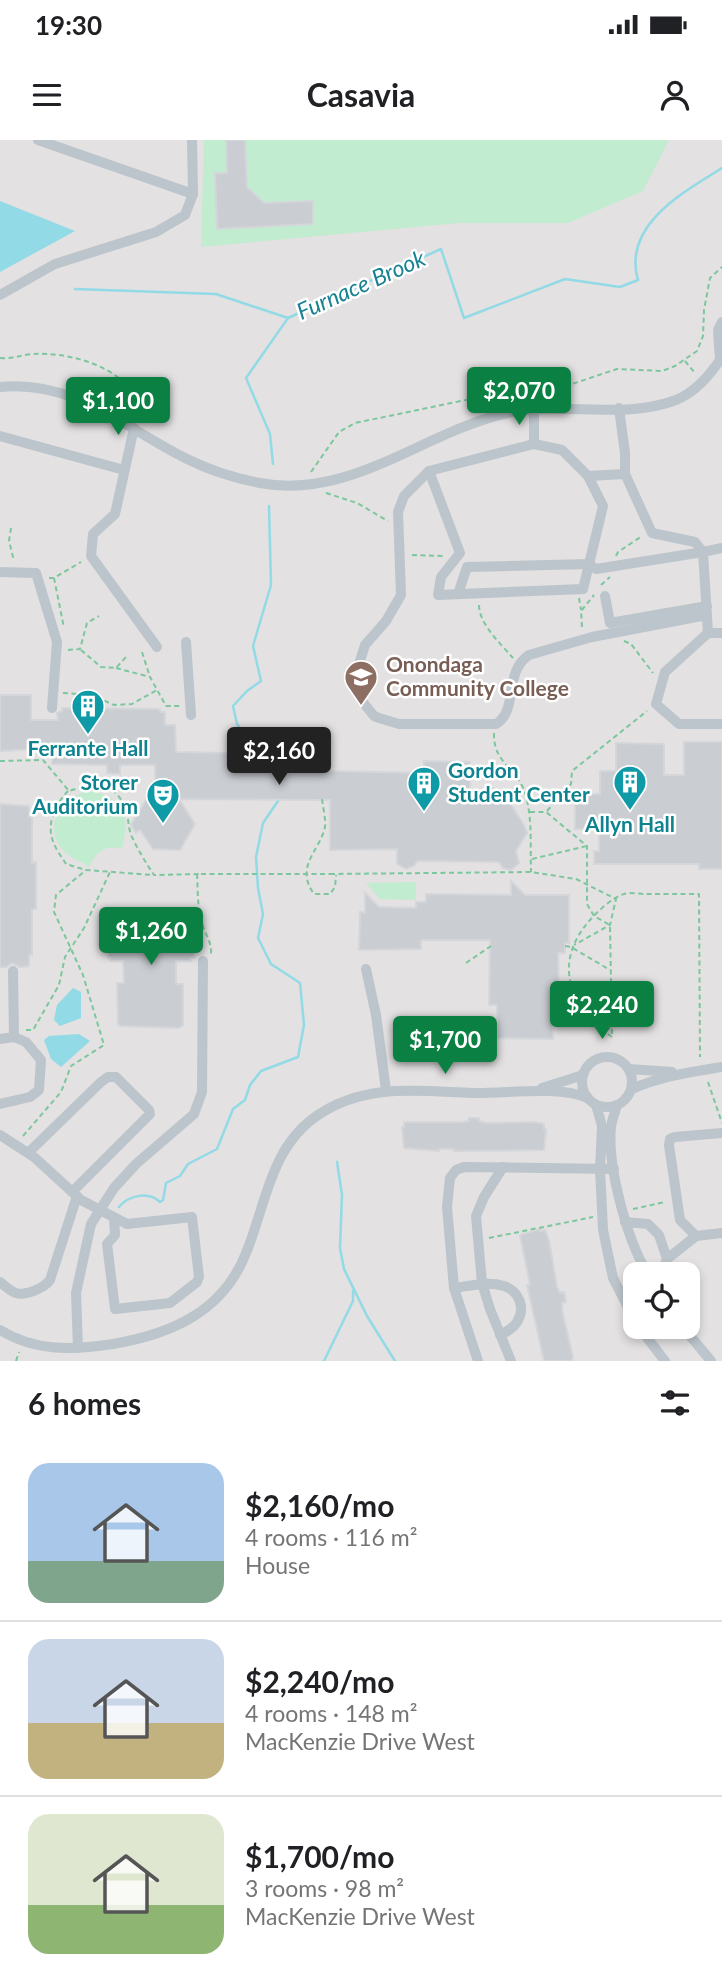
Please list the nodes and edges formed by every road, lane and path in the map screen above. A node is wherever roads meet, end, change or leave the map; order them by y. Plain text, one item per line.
1 (38, 140) edge
2 (192, 140) edge
3 (193, 194) junction
4 (722, 267) edge
5 (0, 295) edge
6 (722, 322) edge
7 (0, 358) edge
8 (721, 359) edge
9 (713, 371) junction
10 (722, 380) edge
11 (0, 387) edge
12 (619, 408) junction
13 (534, 410) junction
14 (134, 428) junction
15 (0, 436) edge
16 (149, 437) junction
17 (534, 444) junction
18 (124, 470) junction
19 (429, 471) junction
20 (625, 474) junction
21 (589, 476) junction
22 (313, 483) junction
23 (323, 492) dead end
24 (397, 525) junction
25 (648, 526) junction
26 (11, 528) dead end
27 (722, 548) edge
28 (703, 552) junction
29 (460, 553) junction
30 (400, 554) junction
31 (91, 556) junction
32 (589, 564) junction
33 (612, 566) junction
34 (0, 572) edge
35 (17, 573) junction
36 (38, 578) junction
37 (54, 578) junction
38 (478, 593) junction
39 (458, 594) junction
40 (606, 596) dead end
41 (707, 611) junction
42 (99, 616) dead end
43 (708, 633) junction
44 (722, 633) edge
45 (64, 636) dead end
46 (619, 639) dead end
47 (583, 640) junction
48 (186, 642) dead end
49 (157, 647) dead end
50 (80, 649) junction
51 (57, 650) junction
52 (142, 652) dead end
53 (126, 657) dead end
54 (519, 664) junction
55 (116, 668) junction
56 (150, 677) junction
57 (662, 686) junction
58 (157, 690) junction
59 (54, 693) junction
60 (656, 704) junction
61 (52, 708) dead end
62 (191, 710) joint
63 (722, 724) edge
64 (494, 732) dead end
65 (0, 761) edge
66 (69, 791) junction
67 (322, 799) dead end
68 (546, 811) junction
69 (530, 812) junction
70 (587, 845) junction
71 (531, 859) junction
72 (86, 870) junction
73 (110, 872) junction
74 (531, 872) junction
75 (199, 874) junction
76 (336, 874) junction
77 (154, 875) junction
78 (586, 884) junction
79 (616, 899) junction
80 (594, 916) junction
81 (610, 925) junction
82 (491, 946) dead end
83 (565, 946) dead end
84 (571, 947) junction
85 (71, 948) junction
86 (207, 959) joint
87 (466, 963) dead end
88 (366, 969) dead end
89 (611, 970) junction
90 (13, 971) dead end
91 (14, 1034) junction
92 (0, 1040) edge
93 (700, 1057) dead end
94 (722, 1068) edge
95 (629, 1069) junction
96 (683, 1073) junction
97 (583, 1075) junction
98 (706, 1076) dead end
99 (632, 1089) junction
100 (386, 1090) junction
101 (524, 1092) junction
102 (592, 1102) junction
103 (0, 1104) edge
104 (617, 1105) junction
105 (722, 1124) edge
106 (722, 1133) edge
107 (0, 1135) edge
108 (15, 1144) junction
109 (28, 1153) junction
110 (503, 1167) junction
111 (600, 1169) junction
112 (614, 1169) junction
113 (74, 1194) junction
114 (678, 1199) junction
115 (100, 1211) junction
116 (602, 1215) junction
117 (624, 1216) junction
118 (114, 1218) junction
119 (722, 1233) edge
120 (696, 1236) junction
121 (477, 1241) junction
122 (667, 1259) junction
123 (643, 1262) edge
124 (666, 1262) edge
125 (0, 1282) edge
126 (482, 1283) junction
127 (454, 1288) junction
128 (623, 1298) edge
129 (0, 1330) edge
130 (499, 1335) junction
131 (648, 1339) edge
132 (693, 1339) edge
133 (50, 1348) junction
134 (78, 1348) junction
135 (48, 1361) edge
136 (478, 1361) edge
137 (511, 1361) edge
138 (665, 1361) edge
139 (711, 1361) edge

1 - 3 street
2 - 3 street
3 - 5 street
4 - 22 path
6 - 8 street
7 - 16 path
8 - 9 street
9 - 10 street
9 - 12 street
11 - 14 street
12 - 13 street
12 - 20 street
13 - 17 street
13 - 22 street
14 - 16 street
14 - 18 street
15 - 18 street
16 - 22 street
17 - 19 street
17 - 21 street
18 - 31 street
19 - 24 street
19 - 29 street
20 - 21 street
20 - 25 street
21 - 32 street
23 - 24 path
24 - 30 street
25 - 28 street
25 - 33 path
26 - 35 path
27 - 28 street
28 - 33 street
28 - 41 street
29 - 30 path
29 - 39 street
30 - 54 street
31 - 37 path
31 - 49 street
32 - 33 street
32 - 38 street
32 - 39 street
33 - 47 path
34 - 35 street
35 - 36 street
36 - 37 path
36 - 51 street
37 - 45 path
38 - 39 street
38 - 54 path
40 - 41 street
41 - 43 street
41 - 47 street
42 - 50 path
43 - 44 street
43 - 57 street
46 - 57 path
47 - 54 street
48 - 62 street
50 - 51 path
50 - 55 path
51 - 59 street
52 - 56 path
53 - 55 path
55 - 56 path
56 - 58 path
57 - 60 street
58 - 59 path
58 - 62 path
59 - 61 street
60 - 63 street
60 - 68 path
64 - 69 path
65 - 66 path
66 - 72 path
66 - 77 path
67 - 76 path
68 - 69 path
68 - 70 path
69 - 71 path
70 - 71 path
70 - 78 path
71 - 74 path
72 - 73 path
72 - 85 path
73 - 77 path
73 - 85 path
74 - 76 path
74 - 78 path
75 - 76 path, bridge
75 - 77 path
75 - 86 path
78 - 79 path
78 - 80 path
79 - 80 path
79 - 81 path
79 - 93 path
80 - 81 path
80 - 84 path
81 - 84 path
81 - 89 path
82 - 87 path
83 - 84 path
84 - 89 path
84 - 89 path
85 - 91 path
85 - 108 path
86 - 115 street
88 - 100 street
90 - 91 street
91 - 92 street
91 - 103 street
94 - 96 street
95 - 96 street
95 - 97 street
95 - 99 street
96 - 99 street
97 - 101 street
97 - 102 street
98 - 105 path
99 - 104 street
100 - 101 street
100 - 134 street
101 - 102 street
102 - 104 street
102 - 111 street
104 - 112 street
106 - 114 street
107 - 108 street
108 - 109 street
109 - 113 street
109 - 113 street
110 - 111 street
110 - 121 street
110 - 127 street
111 - 112 street
111 - 116 street
112 - 117 street
113 - 115 street
113 - 125 street
114 - 117 path
114 - 120 street
115 - 118 street
115 - 134 street
116 - 121 path
116 - 128 street
117 - 122 street
117 - 123 street
118 - 118 street
119 - 120 street
120 - 122 street
121 - 126 street
122 - 124 street
126 - 127 street
126 - 130 street
126 - 130 street
127 - 136 street
129 - 133 street
130 - 137 street
131 - 138 street
132 - 139 street
133 - 134 street
133 - 135 street

